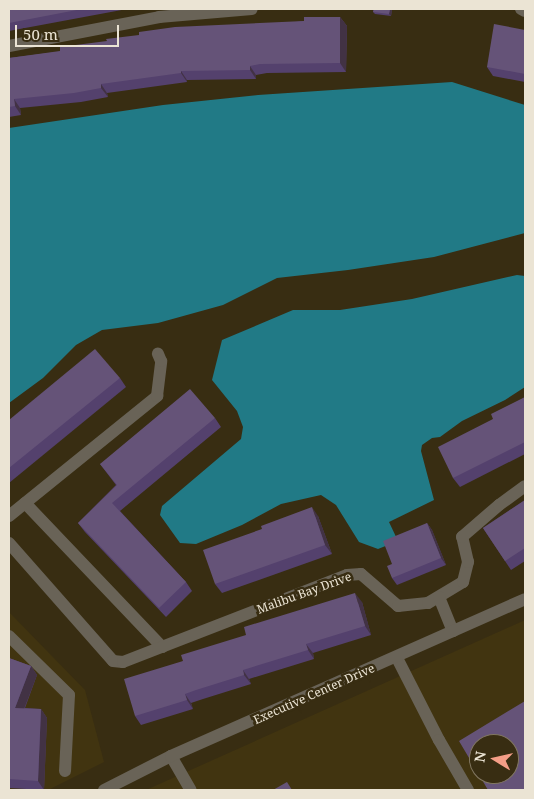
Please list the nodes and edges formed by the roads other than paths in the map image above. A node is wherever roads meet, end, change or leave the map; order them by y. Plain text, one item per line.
1 (252, 9) edge
2 (521, 9) edge
3 (525, 11) edge
4 (9, 46) edge
5 (158, 354) dead end
6 (525, 486) edge
7 (25, 502) junction
8 (9, 516) edge
9 (9, 543) edge
10 (439, 597) junction
11 (525, 599) edge
12 (453, 631) junction
13 (9, 636) edge
14 (162, 648) junction
15 (397, 658) junction
16 (171, 756) junction
17 (65, 771) dead end
18 (104, 790) edge
19 (192, 790) edge
20 (468, 790) edge

1 - 4 street
2 - 3 street
5 - 7 street
6 - 10 street, Malibu Bay Drive
7 - 8 street
7 - 14 street
9 - 14 street, Malibu Bay Drive
10 - 12 street
10 - 14 street, Malibu Bay Drive
11 - 12 street, Executive Center Drive
12 - 15 street, Executive Center Drive
13 - 17 street
15 - 16 street, Executive Center Drive
15 - 20 street
16 - 18 street, Executive Center Drive
16 - 19 street

